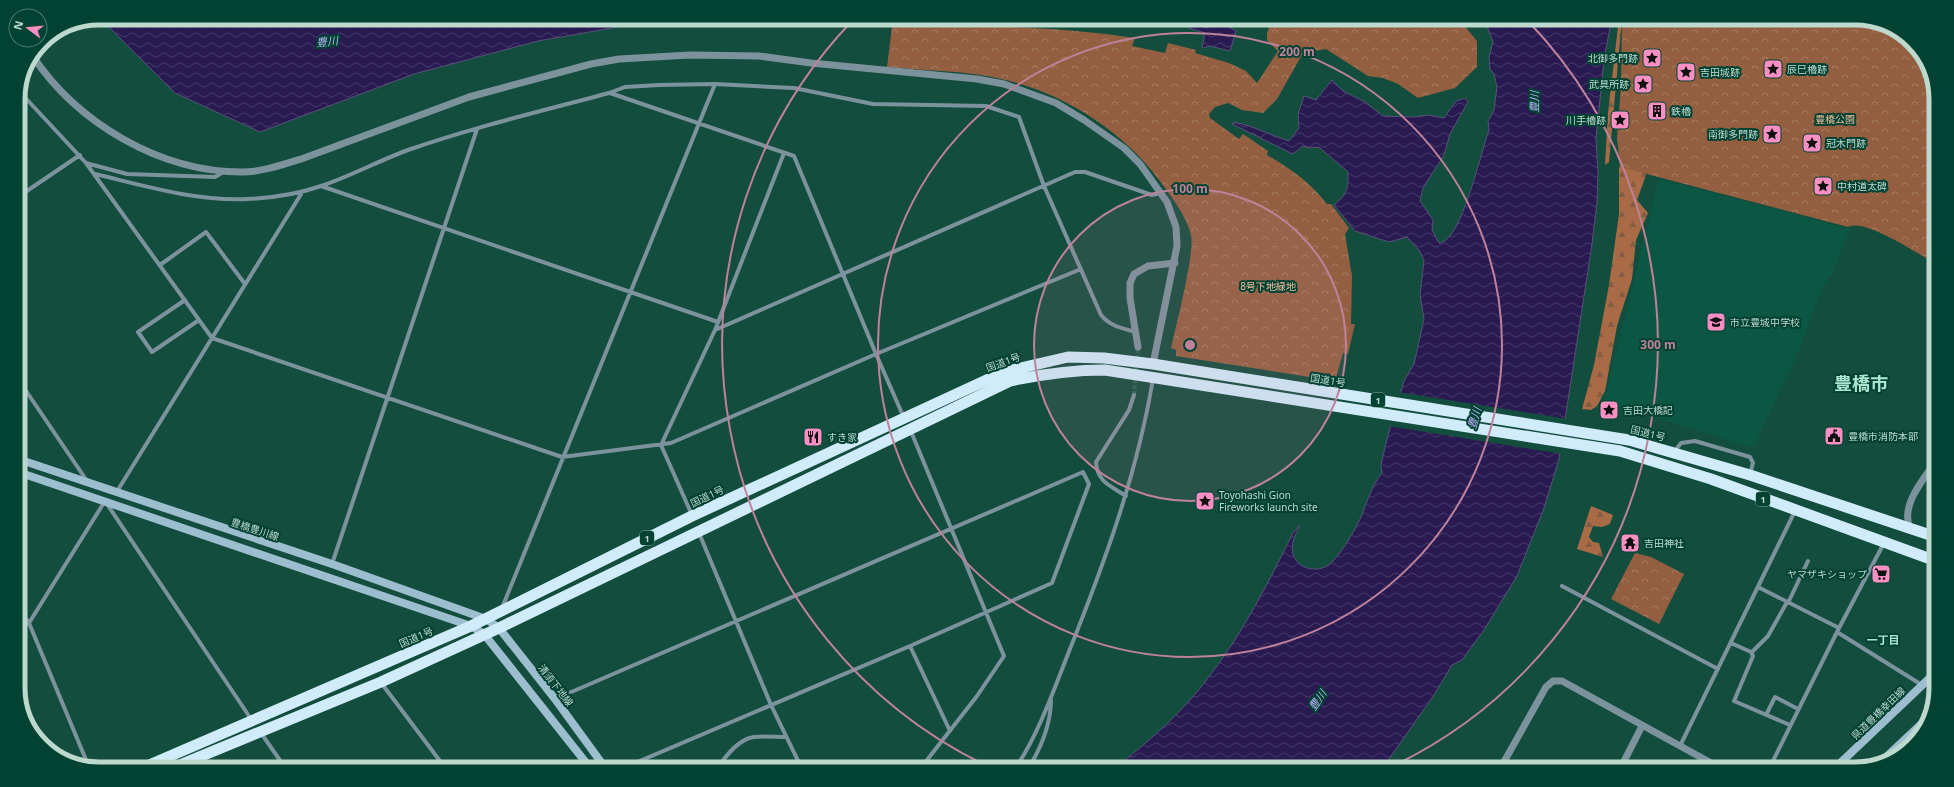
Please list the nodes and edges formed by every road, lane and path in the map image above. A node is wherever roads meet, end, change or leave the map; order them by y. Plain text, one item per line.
1 (36, 60) edge
2 (715, 84) junction
3 (609, 93) junction
4 (25, 97) edge
5 (699, 125) junction
6 (477, 129) junction
7 (784, 153) junction
8 (80, 155) junction
9 (86, 163) junction
10 (226, 171) junction
11 (95, 174) junction
12 (321, 186) junction
13 (1044, 186) junction
14 (303, 191) junction
15 (25, 192) edge
16 (1160, 193) junction
17 (444, 228) junction
18 (1175, 263) junction
19 (160, 265) junction
20 (1081, 269) junction
21 (844, 274) junction
22 (245, 284) junction
23 (630, 292) junction
24 (185, 300) junction
25 (199, 320) junction
26 (718, 322) junction
27 (715, 330) junction
28 (1136, 332) junction
29 (212, 338) junction
30 (1138, 347) tunnel mouth
31 (876, 354) junction
32 (1153, 364) junction
33 (1158, 380) junction
34 (25, 389) edge
35 (1134, 395) tunnel mouth
36 (387, 398) junction
37 (904, 418) junction
38 (910, 429) junction
39 (661, 445) junction
40 (1674, 452) junction
41 (562, 457) junction
42 (25, 461) edge
43 (1929, 471) edge
44 (25, 474) edge
45 (1750, 475) junction
46 (89, 483) junction
47 (116, 493) junction
48 (1126, 496) junction
49 (105, 502) junction
50 (1796, 510) junction
51 (692, 516) junction
52 (1910, 528) junction
53 (951, 529) junction
54 (699, 531) junction
55 (1929, 535) edge
56 (1884, 542) junction
57 (1929, 558) edge
58 (1808, 561) dead end
59 (332, 564) junction
60 (1562, 586) dead end
61 (1758, 587) junction
62 (1788, 602) junction
63 (500, 612) junction
64 (985, 614) junction
65 (25, 618) edge
66 (486, 618) junction
67 (737, 620) junction
68 (29, 623) junction
69 (25, 624) edge
70 (471, 626) junction
71 (499, 628) junction
72 (1838, 630) junction
73 (484, 634) junction
74 (1731, 643) junction
75 (910, 646) junction
76 (1751, 652) junction
77 (1718, 669) junction
78 (1929, 678) edge
79 (381, 682) junction
80 (1922, 685) junction
81 (1051, 697) junction
82 (555, 699) junction
83 (771, 705) junction
84 (1798, 709) junction
85 (1766, 715) junction
86 (253, 721) junction
87 (1790, 725) junction
88 (1642, 726) junction
89 (1917, 728) edge
90 (259, 731) junction
91 (950, 731) junction
92 (786, 737) junction
93 (1680, 746) junction
94 (1891, 752) edge
95 (86, 761) edge
96 (156, 762) edge
97 (186, 762) edge
98 (281, 762) edge
99 (441, 762) edge
100 (585, 762) edge
101 (601, 762) edge
102 (637, 762) edge
103 (721, 762) edge
104 (798, 762) edge
105 (926, 762) edge
106 (1019, 762) edge
107 (1032, 762) edge
108 (1504, 762) edge
109 (1624, 762) edge
110 (1709, 762) edge
111 (1772, 762) edge
112 (1841, 762) edge

1 - 10 street
2 - 3 street
2 - 5 street
2 - 13 street
3 - 5 street
3 - 6 street
4 - 8 street
5 - 7 street
5 - 23 street
6 - 12 street
6 - 17 street
7 - 21 street
7 - 26 street
8 - 9 street
8 - 15 street
9 - 10 street
9 - 11 street
10 - 16 street
11 - 14 street
11 - 19 street
12 - 14 street
12 - 17 street
13 - 16 street
13 - 20 street
13 - 21 street
14 - 22 street
16 - 18 street
17 - 23 street
17 - 36 street
18 - 28 street
18 - 32 street
19 - 22 street
19 - 24 street
20 - 28 street
20 - 31 street
21 - 27 street
21 - 31 street
22 - 29 street
23 - 26 street
23 - 41 street
24 - 25 street
24 - 25 street
25 - 29 street
26 - 27 street
27 - 39 street
28 - 30 street
29 - 36 street
29 - 47 street
31 - 37 street
31 - 39 street
32 - 37 highway, 国道1号 / 1
32 - 40 highway, 国道1号 / 1
33 - 38 highway, 国道1号 / 1
33 - 48 street
33 - 50 highway, 国道1号 / 1
34 - 46 street
35 - 48 street
36 - 41 street
36 - 59 street
37 - 51 highway, 国道1号 / 1
38 - 53 street
38 - 54 highway, 国道1号 / 1
39 - 41 street
39 - 51 street
40 - 45 highway, 国道1号 / 1
40 - 45 street
41 - 63 street
42 - 46 main road, 豊橋豊川線
43 - 52 street
44 - 49 main road
45 - 52 highway, 国道1号 / 1
46 - 47 main road, 豊橋豊川線
47 - 59 main road, 豊橋豊川線
48 - 81 street
49 - 68 street
49 - 70 main road
49 - 86 street
50 - 56 highway, 国道1号 / 1
50 - 61 street
51 - 63 highway, 国道1号 / 1
52 - 55 highway, 国道1号 / 1
53 - 64 street
53 - 64 street
53 - 67 street
54 - 67 street
54 - 71 highway, 国道1号 / 1
56 - 57 highway, 国道1号 / 1
56 - 72 street
58 - 62 street
59 - 66 main road, 豊橋豊川線
60 - 77 street
61 - 62 street
61 - 74 street
62 - 72 street
62 - 76 street
63 - 66 highway, 国道1号 / 1
64 - 75 street
64 - 91 street
65 - 68 street
66 - 70 highway, 国道1号 / 1
66 - 71 main road, 清須下地線
67 - 82 street
67 - 83 street
68 - 69 street
68 - 95 street
70 - 73 main road
70 - 86 highway, 国道1号 / 1
71 - 73 highway, 国道1号 / 1
71 - 82 main road, 清須下地線
72 - 80 street
72 - 84 street
73 - 79 highway, 国道1号 / 1
73 - 100 main road
74 - 76 street
74 - 77 street
75 - 83 street
75 - 91 street
76 - 85 street
77 - 93 street
78 - 80 main road, 県道豊橋幸田線
79 - 90 highway, 国道1号 / 1
79 - 99 street
80 - 112 main road, 県道豊橋幸田線
81 - 106 street
81 - 107 street
82 - 101 main road, 清須下地線
83 - 92 street
83 - 102 street
84 - 85 street
84 - 87 street
85 - 87 street
86 - 96 highway, 国道1号 / 1
87 - 111 street
88 - 93 street
88 - 108 street
88 - 109 street
89 - 94 main road
90 - 97 highway, 国道1号 / 1
90 - 98 street
91 - 105 street
92 - 103 street
92 - 104 street
93 - 110 street

